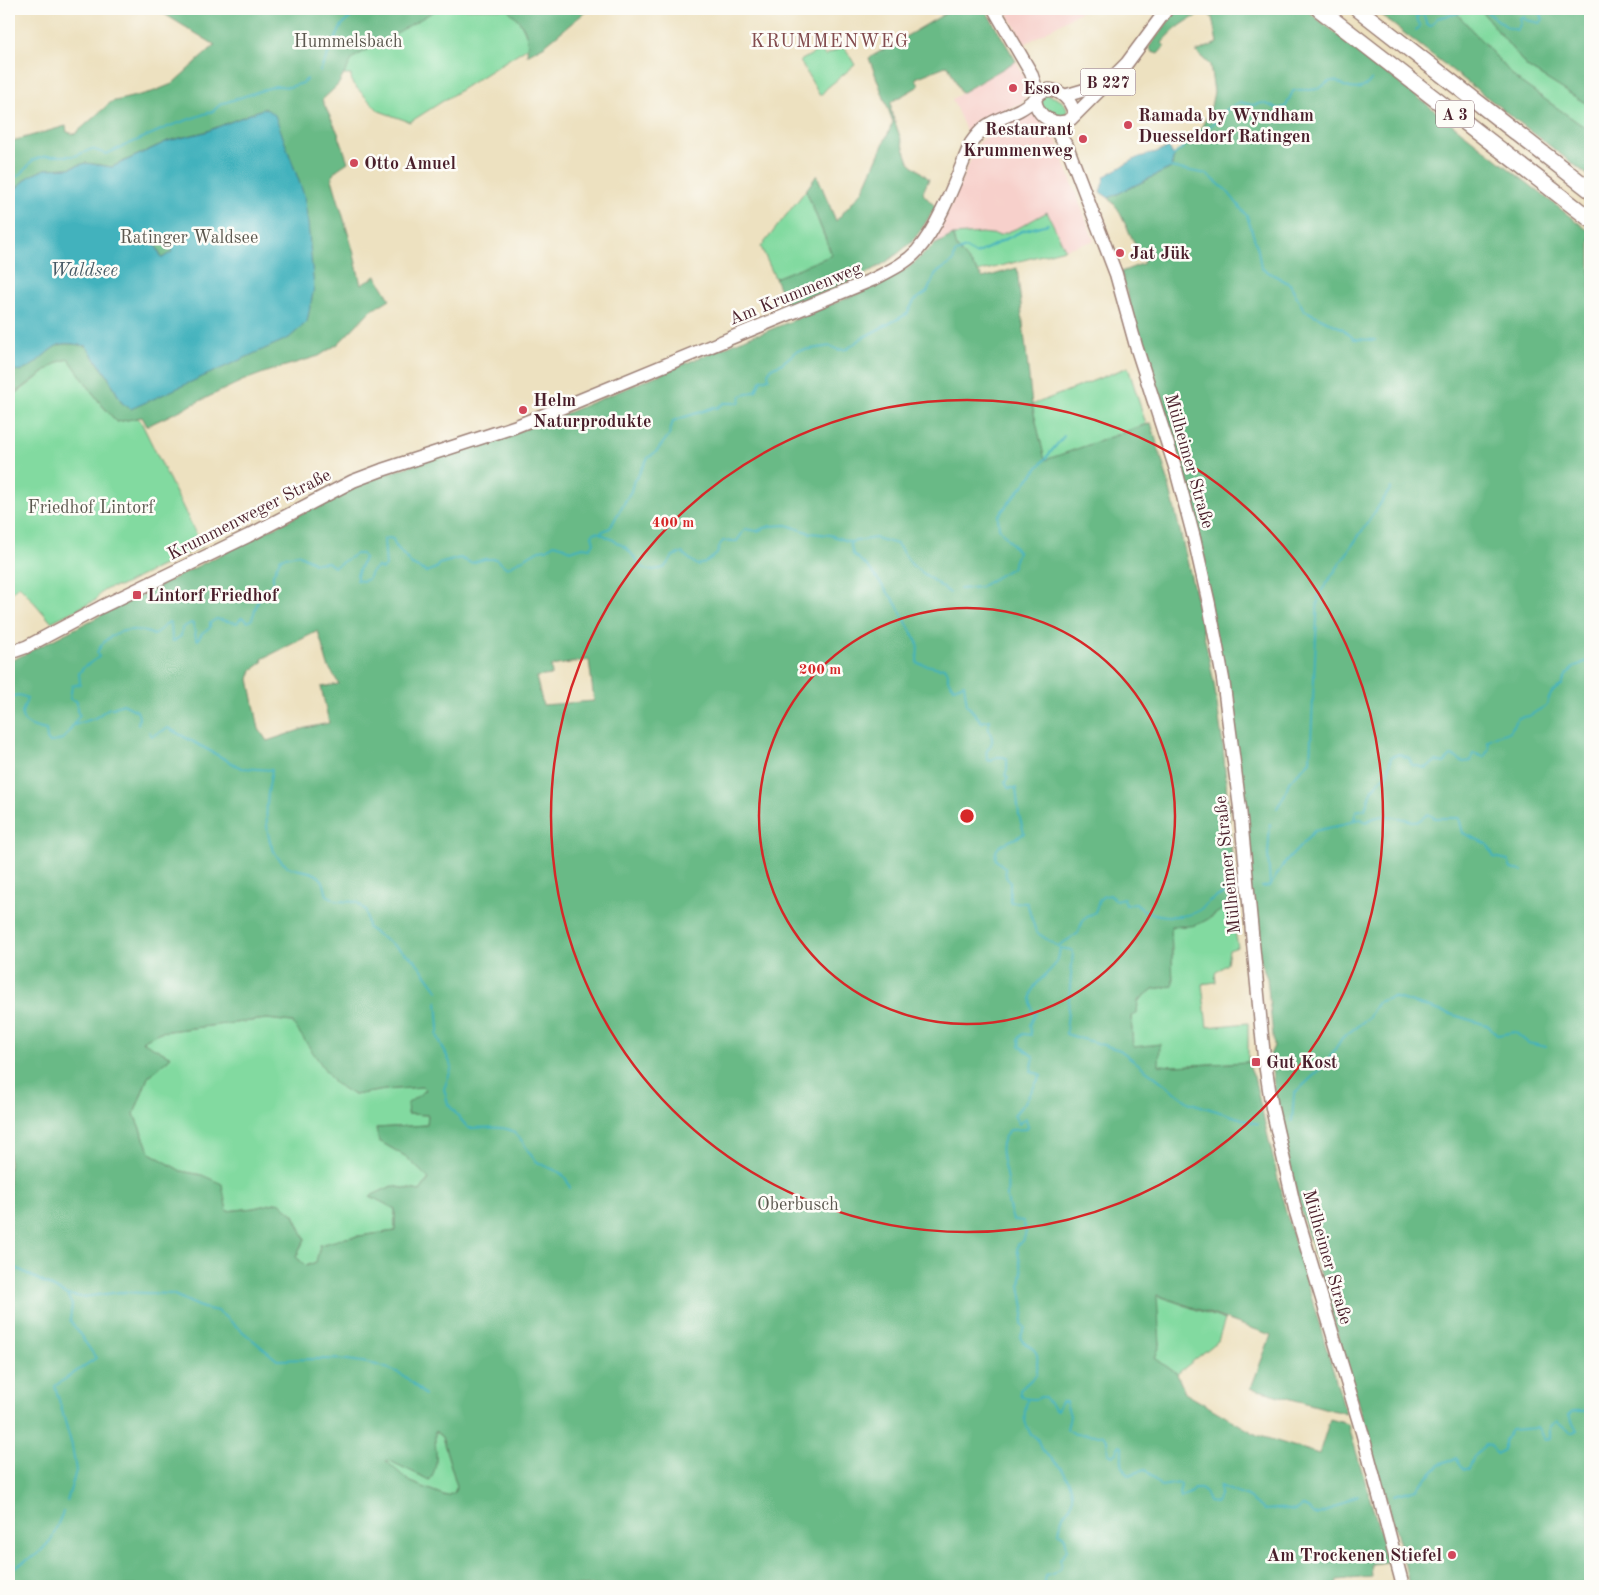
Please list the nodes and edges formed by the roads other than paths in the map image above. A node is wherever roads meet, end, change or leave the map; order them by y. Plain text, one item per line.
1 (994, 9) edge
2 (1167, 9) edge
3 (1319, 9) edge
4 (1358, 9) edge
5 (1139, 45) junction
6 (1031, 73) junction
7 (1050, 89) junction
8 (1064, 96) junction
9 (1037, 101) junction
10 (1072, 117) junction
11 (1051, 120) junction
12 (1067, 146) junction
13 (1590, 190) edge
14 (1590, 219) edge
15 (514, 427) joint
16 (9, 653) edge
17 (1404, 1586) edge

1 - 6 main road, B 227
2 - 5 main road, B 227
3 - 14 highway, A 3
4 - 13 highway, A 3
5 - 8 main road, B 227
5 - 10 main road, B 227
6 - 7 main road, B 227
6 - 9 main road, B 227
7 - 8 main road, B 227
7 - 9 main road
8 - 10 main road, B 227
9 - 11 main road
9 - 15 main road, Am Krummenweg
10 - 11 main road, B 227
10 - 12 main road, Mülheimer Straße
11 - 12 main road, Mülheimer Straße
12 - 17 main road, Mülheimer Straße
15 - 16 main road, Krummenweger Straße

